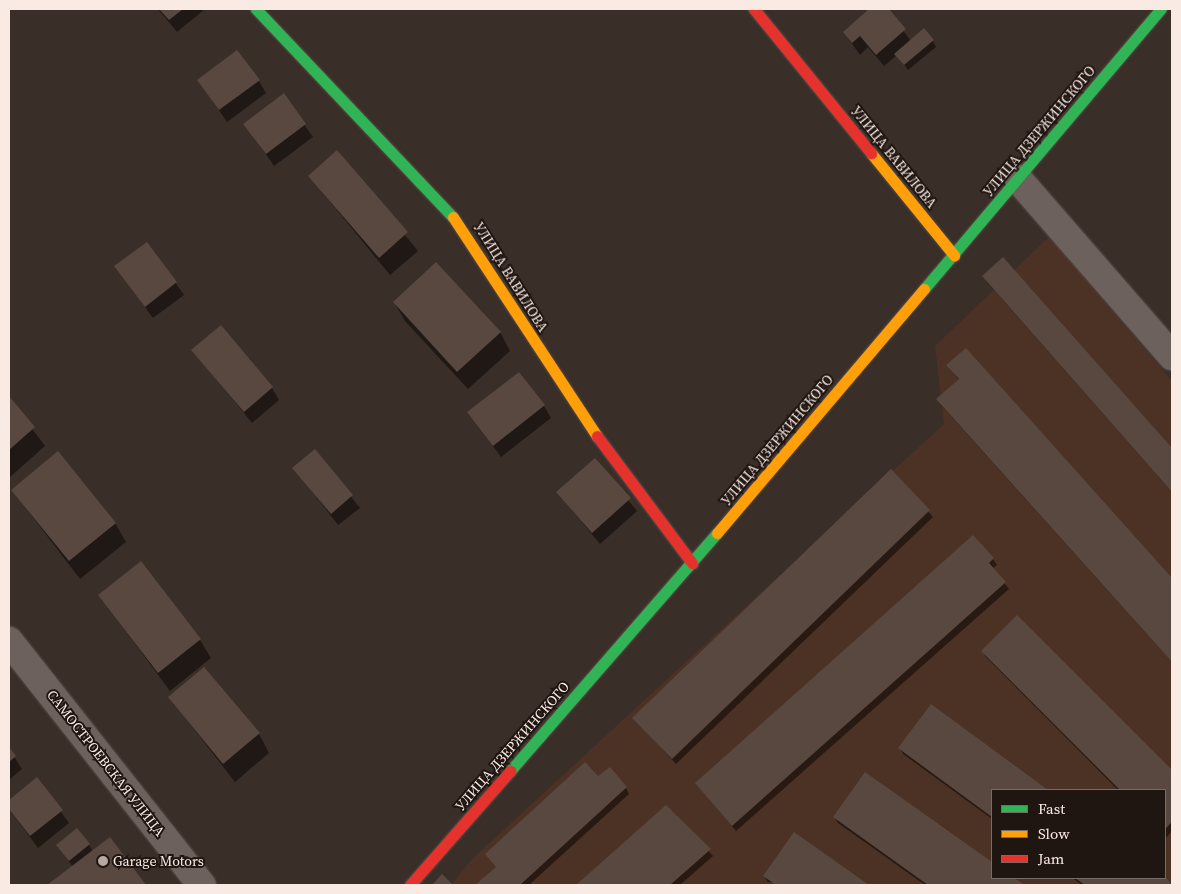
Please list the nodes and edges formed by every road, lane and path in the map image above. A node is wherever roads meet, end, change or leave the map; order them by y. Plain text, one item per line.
1 (256, 9) edge
2 (754, 9) edge
3 (1161, 9) edge
4 (1018, 179) junction
5 (954, 255) junction
6 (1172, 356) edge
7 (692, 562) junction
8 (9, 641) edge
9 (202, 885) edge
10 (410, 885) edge

1 - 7 street, УЛИЦА ВАВИЛОВА
2 - 5 street, УЛИЦА ВАВИЛОВА
3 - 4 street, УЛИЦА ДЗЕРЖИНСКОГО
4 - 5 street, УЛИЦА ДЗЕРЖИНСКОГО
4 - 6 street
5 - 7 street, УЛИЦА ДЗЕРЖИНСКОГО
7 - 10 street, УЛИЦА ДЗЕРЖИНСКОГО
8 - 9 street, САМОСТРОЕВСКАЯ УЛИЦА

